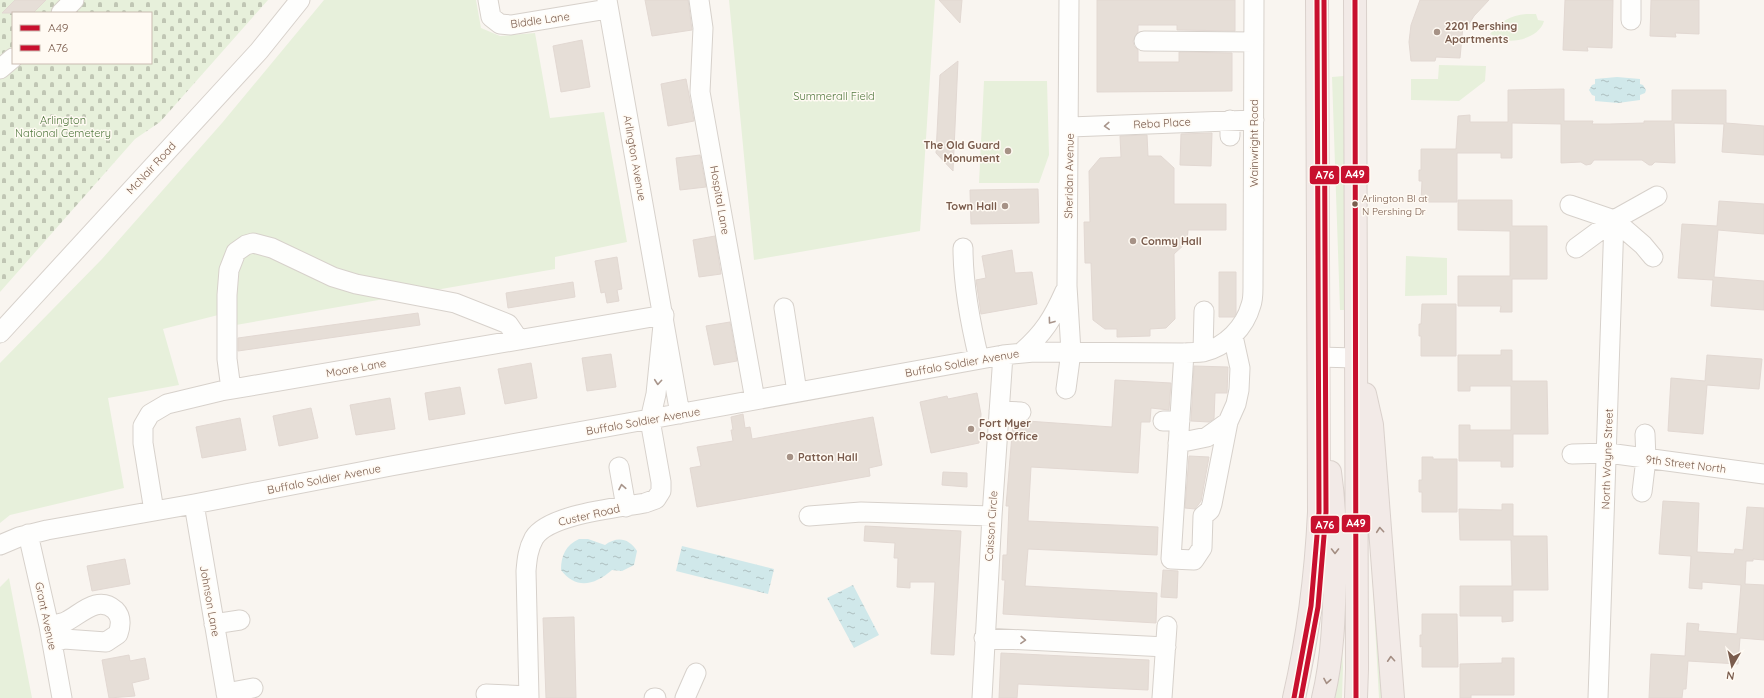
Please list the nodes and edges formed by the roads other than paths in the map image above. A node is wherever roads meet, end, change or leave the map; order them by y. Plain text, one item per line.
1 (74, 0) edge
2 (300, 0) edge
3 (488, 0) edge
4 (698, 0) edge
5 (1070, 0) edge
6 (1254, 0) edge
7 (1317, 0) edge
8 (1355, 0) edge
9 (1631, 0) edge
10 (607, 5) edge
11 (62, 12) edge
12 (1631, 20) dead end
13 (1144, 41) dead end
14 (1254, 42) junction
15 (12, 59) edge
16 (0, 69) edge
17 (1254, 120) junction
18 (1070, 127) junction
19 (1657, 196) dead end
20 (1570, 205) dead end
21 (1614, 220) junction
22 (963, 248) dead end
23 (1576, 248) dead end
24 (1653, 257) dead end
25 (1067, 286) junction
26 (1253, 287) joint
27 (784, 308) dead end
28 (1204, 311) dead end
29 (664, 315) junction
30 (0, 333) edge
31 (1233, 336) junction
32 (519, 340) junction
33 (1071, 352) junction
34 (1204, 352) junction
35 (1184, 353) junction
36 (1012, 354) junction
37 (1318, 357) junction
38 (1356, 358) junction
39 (979, 359) junction
40 (231, 389) junction
41 (1066, 389) dead end
42 (797, 392) junction
43 (755, 400) junction
44 (1318, 402) junction
45 (999, 411) junction
46 (1021, 412) dead end
47 (680, 414) junction
48 (650, 420) junction
49 (1228, 422) junction
50 (1645, 434) dead end
51 (1178, 442) junction
52 (1608, 453) junction
53 (1572, 454) dead end
54 (1646, 459) junction
55 (619, 467) dead end
56 (1764, 474) edge
57 (1642, 492) dead end
58 (194, 504) junction
59 (626, 507) junction
60 (154, 511) junction
61 (809, 516) dead end
62 (992, 516) junction
63 (28, 534) junction
64 (0, 545) edge
65 (240, 620) dead end
66 (214, 624) junction
67 (1167, 626) dead end
68 (984, 638) junction
69 (1166, 647) junction
70 (1358, 669) junction
71 (696, 673) dead end
72 (252, 688) dead end
73 (486, 694) dead end
74 (226, 695) edge
75 (529, 697) edge
76 (62, 698) edge
77 (685, 698) edge
78 (982, 698) edge
79 (1162, 698) edge
80 (1294, 698) edge
81 (1323, 698) edge
82 (1356, 698) edge
83 (1362, 698) edge
84 (1393, 698) edge
85 (1598, 698) edge

1 - 11 street
2 - 30 street, McNair Road
3 - 10 street, Biddle Lane
4 - 43 street, Hospital Lane
5 - 18 street, Sheridan Avenue
6 - 14 street, Wainwright Road
7 - 37 highway
8 - 38 highway
9 - 12 street
10 - 29 street, Arlington Avenue
13 - 14 street
14 - 17 street, Wainwright Road
15 - 16 street
17 -> 18 street, Reba Place
17 - 26 street, Wainwright Road
18 - 25 street, Sheridan Avenue
19 - 21 street
20 - 21 street
21 - 23 street
21 - 24 street
21 - 52 street, North Wayne Street
22 - 39 street
25 - 33 street, Sheridan Avenue
25 -> 36 street
26 - 31 street, Buffalo Soldier Avenue
27 - 42 street
28 - 34 street
29 - 32 street, Moore Lane
29 - 47 street, Arlington Avenue
29 -> 48 street, Arlington Avenue
31 - 34 street, Buffalo Soldier Avenue
31 - 49 street
32 - 40 street, Moore Lane
32 - 40 street
33 - 35 street, Buffalo Soldier Avenue
33 - 36 street, Buffalo Soldier Avenue
33 - 41 street, Sheridan Avenue
34 - 35 street, Buffalo Soldier Avenue
35 - 51 street
36 - 39 street, Buffalo Soldier Avenue
36 - 45 street, Caisson Circle
37 - 38 street
37 - 44 highway
38 - 70 highway
84 -> 38 highway
39 - 42 street, Buffalo Soldier Avenue
40 - 60 street, Moore Lane
42 - 43 street, Buffalo Soldier Avenue
43 - 47 street, Buffalo Soldier Avenue
44 - 80 highway
44 -> 81 highway
45 - 46 street
45 - 62 street, Caisson Circle
47 - 48 street, Buffalo Soldier Avenue
48 - 58 street, Buffalo Soldier Avenue
48 - 59 street, Custer Road
49 - 51 street
49 - 51 street
50 - 54 street
52 - 53 street, 9th Street North
52 - 54 street, 9th Street North
52 - 85 street, North Wayne Street
54 - 56 street, 9th Street North
54 - 57 street
59 -> 55 street
58 - 60 street, Buffalo Soldier Avenue
58 - 66 street, Johnson Lane
59 - 75 street, Custer Road
60 - 63 street, Buffalo Soldier Avenue
61 - 62 street
62 - 68 street, Caisson Circle
63 - 64 street, Buffalo Soldier Avenue
63 - 76 street, Grant Avenue
65 - 66 street
66 - 74 street, Johnson Lane
67 - 69 street
68 -> 69 street
68 - 78 street, Caisson Circle
69 - 79 street
70 - 82 highway
70 - 83 highway
71 - 77 street
72 - 74 street
73 - 75 street

